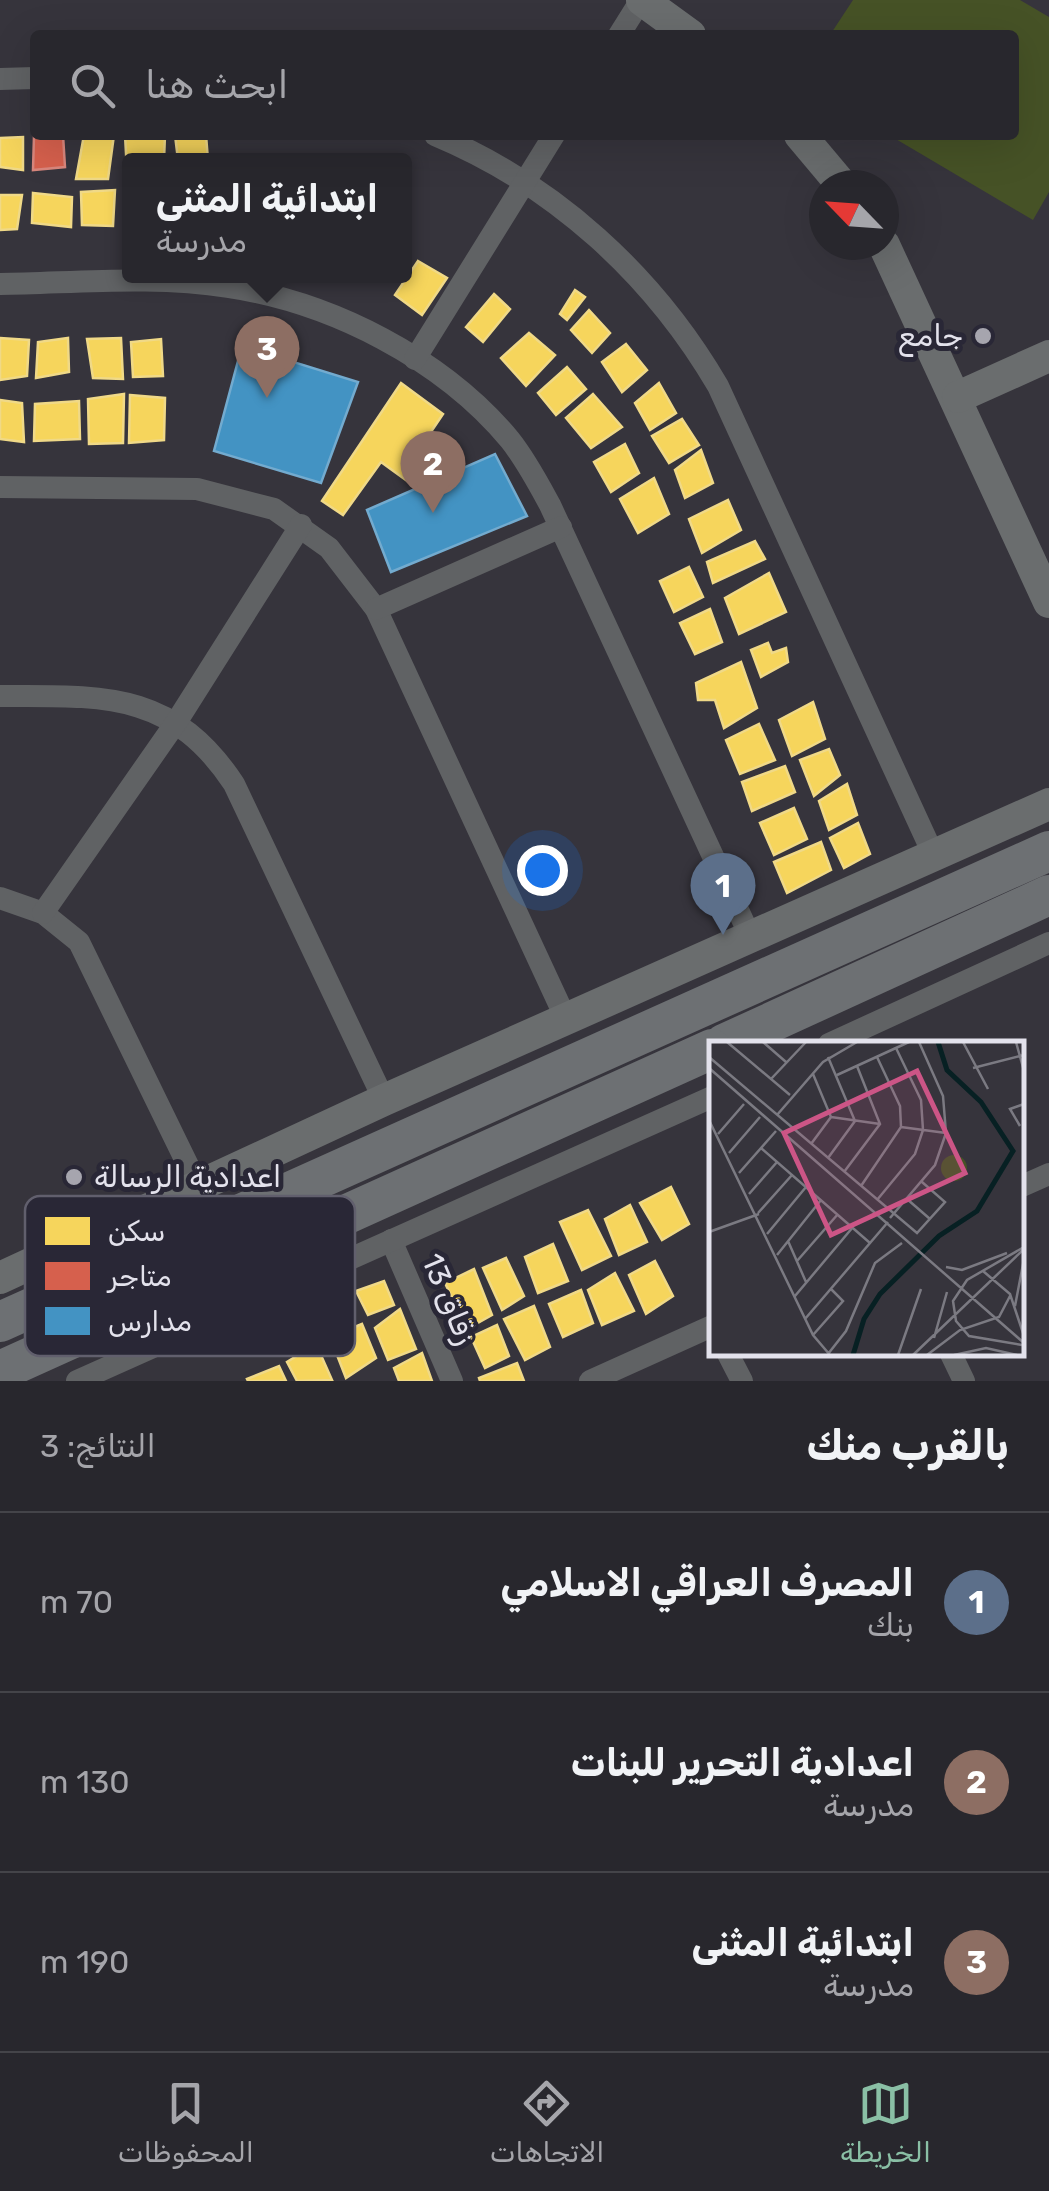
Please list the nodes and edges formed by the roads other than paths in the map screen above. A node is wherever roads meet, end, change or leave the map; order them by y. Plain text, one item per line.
1 (642, 0) edge
2 (622, 30) edge
3 (683, 30) edge
4 (0, 78) edge
5 (30, 78) edge
6 (446, 140) edge
7 (551, 140) edge
8 (804, 140) edge
9 (829, 170) edge
10 (524, 181) junction
11 (891, 260) edge
12 (122, 283) edge
13 (190, 283) edge
14 (0, 284) edge
15 (1049, 356) edge
16 (415, 359) junction
17 (958, 397) junction
18 (0, 488) edge
19 (300, 525) junction
20 (560, 527) junction
21 (1048, 595) edge
22 (376, 609) junction
23 (0, 696) edge
24 (177, 721) junction
25 (1049, 804) edge
26 (1049, 851) edge
27 (934, 856) junction
28 (1049, 896) edge
29 (0, 898) edge
30 (43, 913) junction
31 (750, 936) junction
32 (1049, 943) edge
33 (566, 1019) junction
34 (731, 1041) edge
35 (836, 1041) edge
36 (709, 1050) edge
37 (709, 1098) edge
38 (384, 1100) junction
39 (1049, 1174) edge
40 (1024, 1185) edge
41 (199, 1188) junction
42 (181, 1196) edge
43 (281, 1196) edge
44 (355, 1211) edge
45 (391, 1240) junction
46 (355, 1256) edge
47 (25, 1267) edge
48 (0, 1278) edge
49 (25, 1311) edge
50 (0, 1322) edge
51 (709, 1327) edge
52 (35, 1356) edge
53 (133, 1356) edge
54 (729, 1356) edge
55 (952, 1356) edge
56 (0, 1372) edge
57 (78, 1381) edge
58 (452, 1381) edge
59 (590, 1381) edge
60 (742, 1381) edge
61 (964, 1381) edge

1 - 2 street
1 - 3 street
4 - 5 street
6 - 10 street
7 - 10 street
8 - 9 street
10 - 16 street
10 - 27 street
11 - 17 street
12 - 14 street
13 - 16 street
15 - 17 street
16 - 20 street
17 - 21 street
18 - 19 street
19 - 22 street
19 - 24 street
20 - 22 street
20 - 31 street
22 - 33 street
23 - 24 street
24 - 30 street
24 - 38 street
25 - 27 street
26 - 43 highway
27 - 31 street
28 - 34 highway
29 - 30 street
30 - 41 street
31 - 33 street
32 - 35 street
33 - 38 street
36 - 44 highway
37 - 45 street
38 - 41 street
39 - 40 street
41 - 42 street
45 - 46 street
45 - 58 street, زقاق 13
47 - 48 street
49 - 50 highway
51 - 59 street
52 - 56 highway
53 - 57 street
54 - 60 street
55 - 61 street

